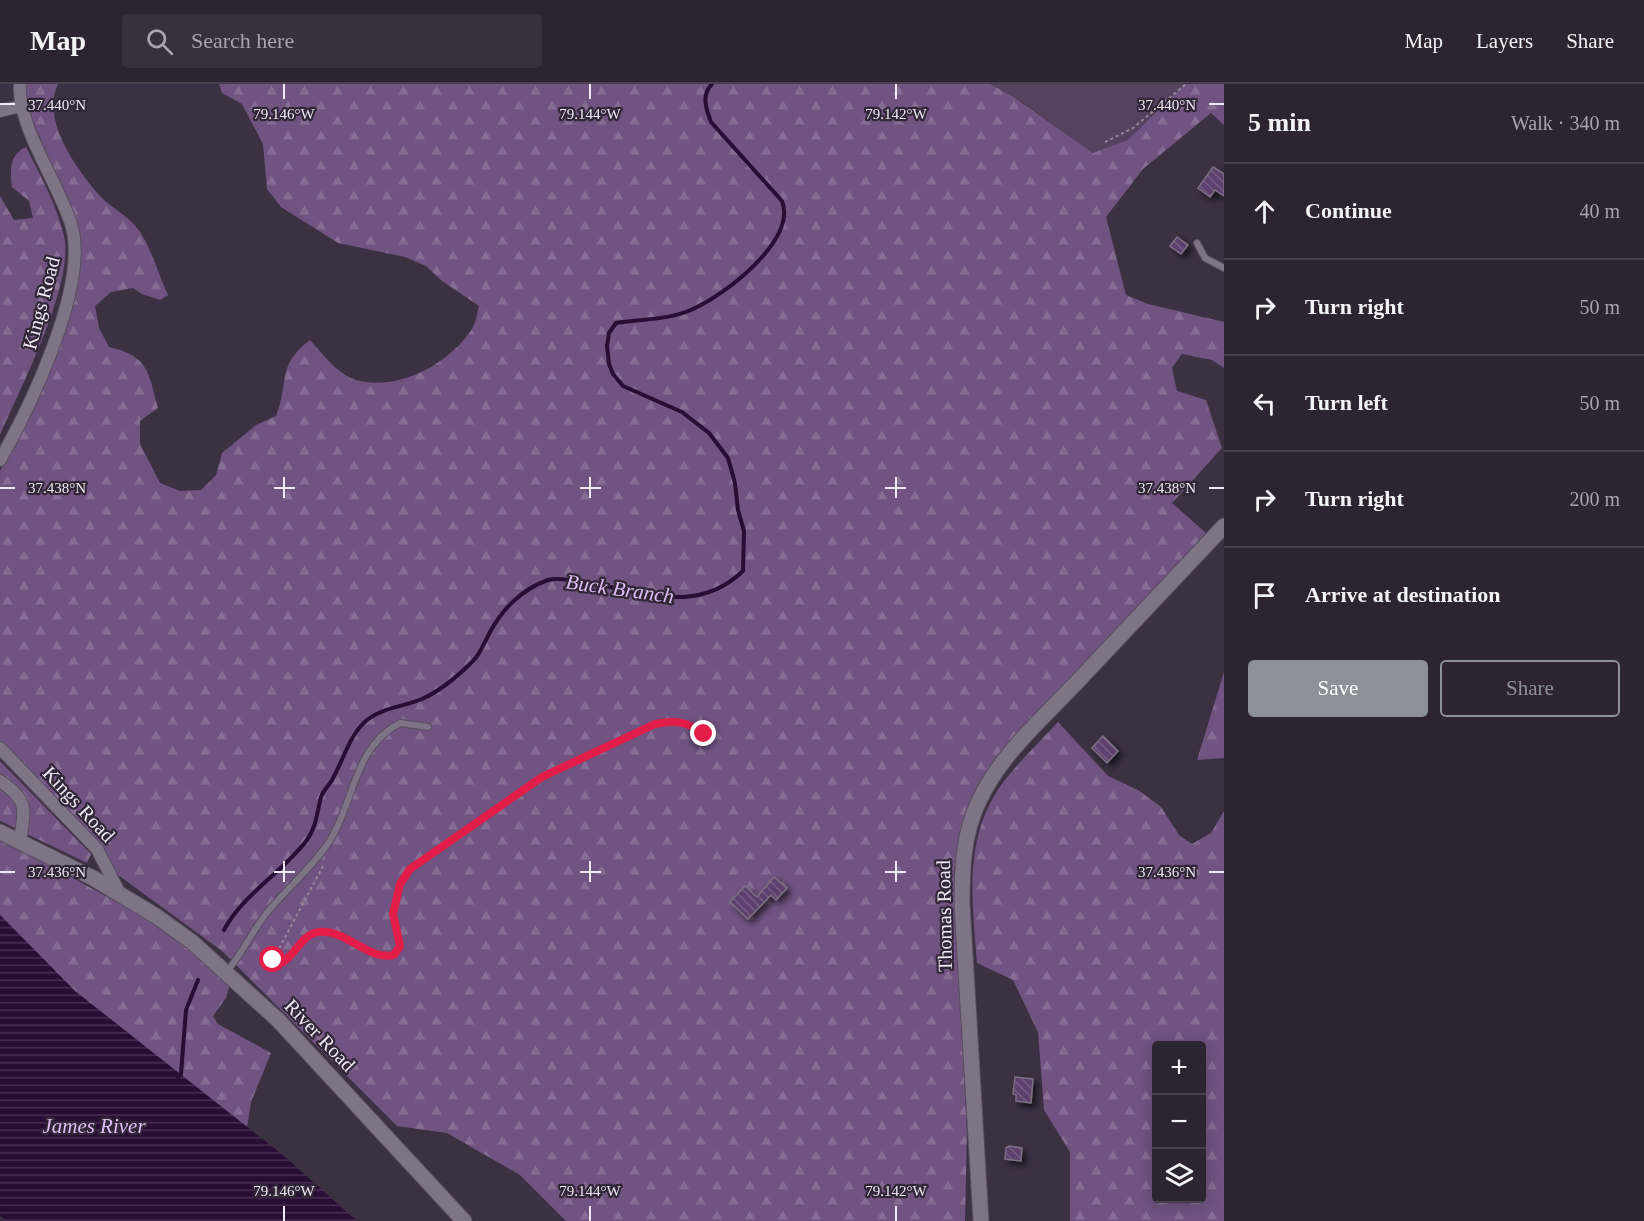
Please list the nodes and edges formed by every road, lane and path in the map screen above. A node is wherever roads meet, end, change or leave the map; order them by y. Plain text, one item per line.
1 (20, 84) edge
2 (1186, 84) edge
3 (21, 106) junction
4 (0, 111) edge
5 (1105, 142) dead end
6 (1197, 243) dead end
7 (1224, 268) edge
8 (0, 460) edge
9 (1224, 526) edge
10 (428, 727) dead end
11 (704, 734) dead end
12 (0, 748) edge
13 (0, 781) edge
14 (0, 832) edge
15 (20, 842) junction
16 (328, 843) junction
17 (119, 892) junction
18 (226, 971) junction
19 (465, 1221) edge
20 (981, 1221) edge

1 - 3 street, Kings Road
2 - 5 path
3 - 4 street
3 - 8 street, Kings Road
6 - 7 lane
9 - 20 street, Thomas Road
10 - 16 lane
11 - 16 path
12 - 17 street, Kings Road
13 - 15 street
14 - 15 street, River Road
15 - 17 street, River Road
16 - 18 lane
17 - 18 street, River Road
18 - 19 street, River Road

